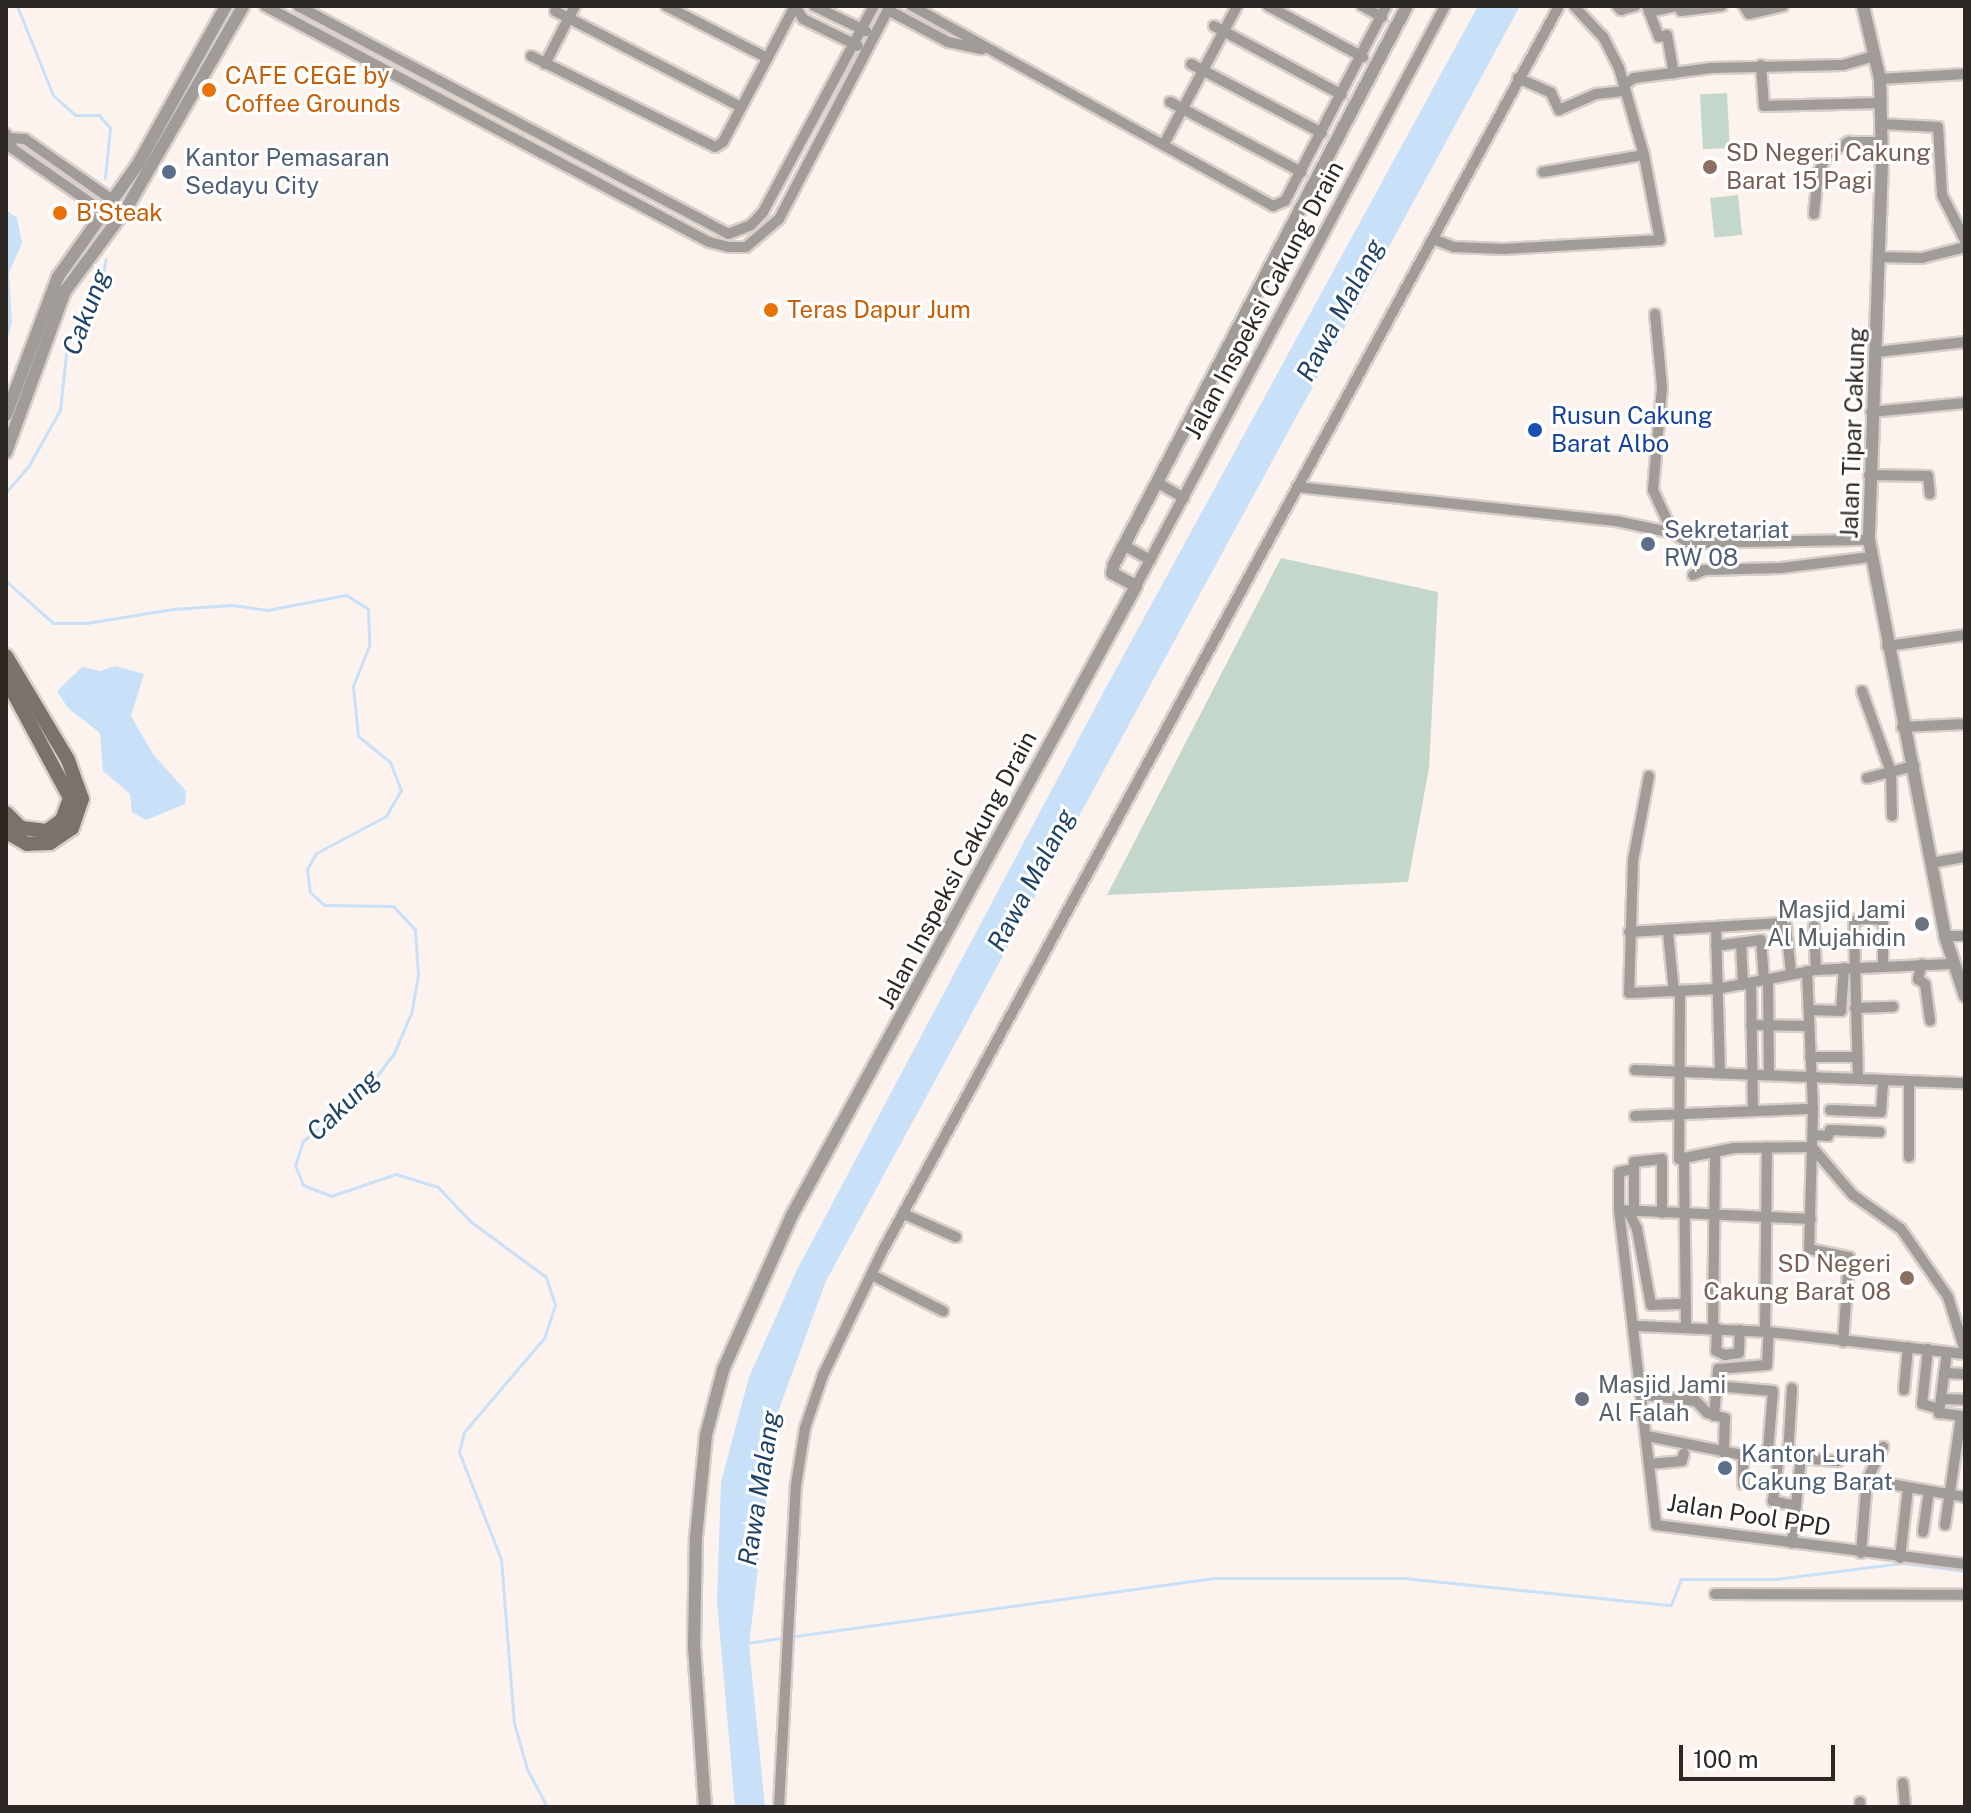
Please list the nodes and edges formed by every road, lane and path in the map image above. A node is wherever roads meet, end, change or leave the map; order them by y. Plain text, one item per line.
1 (226, 6) edge
2 (243, 6) edge
3 (265, 6) edge
4 (298, 6) edge
5 (575, 6) edge
6 (666, 6) edge
7 (814, 6) edge
8 (874, 6) edge
9 (912, 6) edge
10 (1237, 6) edge
11 (1268, 6) edge
12 (1362, 6) edge
13 (1407, 6) edge
14 (1445, 6) edge
15 (1559, 6) edge
16 (1574, 6) edge
17 (1617, 6) edge
18 (1635, 6) edge
19 (1678, 6) edge
20 (1722, 6) edge
21 (1783, 6) edge
22 (1863, 6) edge
23 (889, 8) edge
24 (1648, 9) edge
25 (1745, 10) edge
26 (555, 11) dead end
27 (1384, 11) edge
28 (569, 18) junction
29 (1219, 28) junction
30 (862, 29) junction
31 (875, 35) junction
32 (854, 44) junction
33 (867, 50) junction
34 (987, 51) junction
35 (531, 56) dead end
36 (1875, 56) junction
37 (1363, 57) junction
38 (767, 58) junction
39 (545, 64) junction
40 (1191, 64) dead end
41 (1761, 65) junction
42 (1203, 70) junction
43 (1674, 73) junction
44 (1965, 74) edge
45 (1518, 78) junction
46 (1880, 79) junction
47 (1625, 88) junction
48 (1342, 95) junction
49 (1170, 102) dead end
50 (1880, 103) junction
51 (741, 107) junction
52 (485, 108) junction
53 (1182, 109) junction
54 (479, 120) junction
55 (1881, 124) junction
56 (1322, 133) junction
57 (8, 136) edge
58 (1882, 142) junction
59 (1164, 144) junction
60 (1644, 155) junction
61 (1301, 172) junction
62 (1543, 172) dead end
63 (114, 201) junction
64 (126, 209) junction
65 (105, 213) junction
66 (1814, 214) dead end
67 (1965, 215) edge
68 (1951, 216) junction
69 (117, 222) junction
70 (1433, 239) junction
71 (1965, 240) edge
72 (1965, 247) edge
73 (1880, 257) junction
74 (1655, 314) dead end
75 (1965, 342) edge
76 (1877, 352) junction
77 (1965, 403) edge
78 (1871, 412) junction
79 (6, 415) edge
80 (6, 452) edge
81 (1869, 475) junction
82 (1158, 483) junction
83 (1297, 487) junction
84 (1930, 494) dead end
85 (1184, 498) junction
86 (1673, 533) junction
87 (1869, 540) junction
88 (1125, 546) junction
89 (1871, 557) junction
90 (1150, 560) junction
91 (1693, 575) dead end
92 (1136, 586) junction
93 (1965, 635) edge
94 (1887, 646) junction
95 (6, 656) edge
96 (6, 679) edge
97 (1862, 691) dead end
98 (1965, 724) edge
99 (1902, 727) junction
100 (1914, 766) junction
101 (1891, 772) junction
102 (1649, 776) dead end
103 (1867, 778) dead end
104 (6, 813) edge
105 (1892, 816) dead end
106 (6, 832) edge
107 (1965, 857) edge
108 (1931, 863) junction
109 (1814, 926) dead end
110 (1716, 929) junction
111 (1629, 932) junction
112 (1668, 932) junction
113 (1945, 936) junction
114 (1965, 936) edge
115 (1741, 943) junction
116 (1716, 946) junction
117 (1922, 964) junction
118 (1883, 967) junction
119 (1956, 967) edge
120 (1848, 968) junction
121 (1812, 970) junction
122 (1791, 973) junction
123 (1766, 979) junction
124 (1747, 984) junction
125 (1717, 989) junction
126 (1677, 992) junction
127 (1965, 996) edge
128 (1893, 1007) dead end
129 (1855, 1008) junction
130 (1809, 1010) junction
131 (1930, 1021) dead end
132 (1751, 1025) junction
133 (1769, 1026) junction
134 (1809, 1026) junction
135 (1810, 1057) junction
136 (1857, 1057) junction
137 (1635, 1070) dead end
138 (1677, 1072) junction
139 (1720, 1072) junction
140 (1751, 1073) junction
141 (1769, 1074) junction
142 (1813, 1077) junction
143 (1858, 1078) junction
144 (1883, 1080) junction
145 (1909, 1083) junction
146 (1965, 1083) edge
147 (1813, 1109) junction
148 (1753, 1110) junction
149 (1830, 1110) dead end
150 (1677, 1114) junction
151 (1635, 1116) dead end
152 (1880, 1132) dead end
153 (1812, 1141) junction
154 (1767, 1147) junction
155 (1715, 1155) junction
156 (1909, 1157) dead end
157 (1684, 1160) junction
158 (1627, 1211) junction
159 (1662, 1213) junction
160 (904, 1214) junction
161 (1687, 1215) junction
162 (1715, 1216) junction
163 (1767, 1216) junction
164 (1811, 1219) junction
165 (956, 1237) dead end
166 (1643, 1256) junction
167 (1625, 1258) junction
168 (872, 1275) junction
169 (1685, 1304) junction
170 (1965, 1307) edge
171 (1951, 1308) junction
172 (943, 1311) dead end
173 (1637, 1326) junction
174 (1686, 1326) junction
175 (1715, 1328) junction
176 (1740, 1330) junction
177 (1767, 1332) junction
178 (1843, 1342) junction
179 (1908, 1347) junction
180 (1928, 1349) junction
181 (1947, 1352) junction
182 (1965, 1353) edge
183 (1944, 1373) junction
184 (1965, 1374) edge
185 (1716, 1386) junction
186 (1792, 1388) dead end
187 (1904, 1390) dead end
188 (1644, 1395) junction
189 (1965, 1400) edge
190 (1940, 1404) junction
191 (1714, 1416) junction
192 (1963, 1416) edge
193 (1647, 1436) junction
194 (1883, 1447) dead end
195 (1684, 1453) dead end
196 (1724, 1453) junction
197 (1783, 1456) junction
198 (1801, 1458) junction
199 (1838, 1461) dead end
200 (1649, 1464) junction
201 (1867, 1480) junction
202 (1743, 1484) dead end
203 (1908, 1488) junction
204 (1929, 1491) junction
205 (1952, 1495) junction
206 (1965, 1497) edge
207 (1796, 1506) junction
208 (1945, 1525) dead end
209 (1923, 1532) dead end
210 (1792, 1543) junction
211 (1861, 1553) junction
212 (1900, 1558) junction
213 (1965, 1564) edge
214 (1715, 1594) dead end
215 (1965, 1595) edge
216 (1903, 1783) dead end
217 (705, 1807) edge
218 (779, 1807) edge
219 (1905, 1807) edge

1 - 63 street
2 - 64 street
3 - 54 street
4 - 52 street
5 - 28 street
6 - 38 street
7 - 30 street
8 - 30 street
9 - 34 street
10 - 29 street
11 - 37 street
12 - 27 street
13 - 82 street
14 - 85 street, Jalan Inspeksi Cakung Drain
15 - 45 street
16 - 47 street
17 - 18 street
19 - 20 street
19 - 24 street
21 - 25 street
22 - 36 street, Jalan Tipar Cakung
23 - 31 street
23 - 34 street
24 - 43 street
26 - 28 street
27 - 37 street
28 - 39 street
28 - 51 street
29 - 42 street
29 - 48 street
30 - 31 street
30 - 32 street
31 - 33 street
32 - 33 street
32 - 38 street
32 - 52 street
33 - 54 street
34 - 59 street
35 - 39 street
36 - 41 street
36 - 46 street, Jalan Tipar Cakung
37 - 48 street
38 - 51 street
39 - 51 street
40 - 42 street
41 - 43 street
41 - 50 street
42 - 53 street
42 - 56 street
43 - 47 street
44 - 46 street
45 - 47 street
45 - 70 street
46 - 50 street, Jalan Tipar Cakung
47 - 60 street
48 - 56 street
49 - 53 street
50 - 55 street, Jalan Tipar Cakung
52 - 54 street
53 - 59 street
53 - 61 street
55 - 58 street, Jalan Tipar Cakung
55 - 68 street
56 - 61 street
57 - 63 street
57 - 65 street
58 - 66 street
58 - 73 street, Jalan Tipar Cakung
59 - 61 street
60 - 62 street
60 - 70 street
63 - 64 street
63 - 65 street
64 - 69 street
65 - 69 street
65 - 79 street
67 - 68 street
68 - 71 street
69 - 80 street
70 - 83 street
72 - 73 street
73 - 76 street, Jalan Tipar Cakung
74 - 86 street
75 - 76 street
76 - 78 street, Jalan Tipar Cakung
77 - 78 street
78 - 81 street, Jalan Tipar Cakung
81 - 84 street
81 - 87 street, Jalan Tipar Cakung
82 - 85 street
82 - 88 street
83 - 86 street
83 - 160 street
85 - 90 street, Jalan Inspeksi Cakung Drain
86 - 87 street
87 - 89 street, Jalan Tipar Cakung
88 - 90 street
88 - 92 street
89 - 91 street
89 - 94 street, Jalan Tipar Cakung
90 - 92 street, Jalan Inspeksi Cakung Drain
92 - 217 street, Jalan Inspeksi Cakung Drain
93 - 94 street
94 - 99 street, Jalan Tipar Cakung
95 - 106 main road
96 - 104 main road
97 - 101 street
98 - 99 street
99 - 100 street, Jalan Tipar Cakung
100 - 101 street
100 - 108 street, Jalan Tipar Cakung
101 - 103 street
101 - 105 street
102 - 111 street
107 - 108 street
108 - 113 street, Jalan Tipar Cakung
109 - 121 street
110 - 112 street
110 - 116 street
110 - 122 street
111 - 112 street
111 - 126 street
112 - 126 street
113 - 114 street
113 - 119 street, Jalan Tipar Cakung
115 - 116 street
115 - 123 street
115 - 124 street
116 - 125 street
117 - 118 street
117 - 119 street
117 - 131 street
118 - 120 street
118 - 120 street
119 - 127 street, Jalan Tipar Cakung
120 - 121 street
120 - 129 street
120 - 130 street
121 - 122 street
121 - 130 street
122 - 123 street
123 - 124 street
123 - 133 street
124 - 125 street
124 - 132 street
125 - 126 street
125 - 139 street
126 - 138 street
128 - 129 street
129 - 136 street
130 - 134 street
132 - 133 street
132 - 140 street
133 - 134 street
133 - 141 street
134 - 135 street
135 - 136 street
135 - 142 street
136 - 143 street
137 - 138 street
138 - 139 street
138 - 150 street
139 - 140 street
140 - 141 street
140 - 148 street
141 - 142 street
142 - 143 street
142 - 147 street
143 - 144 street
144 - 145 street
144 - 149 street
145 - 146 street
145 - 156 street
147 - 148 street
147 - 153 street
148 - 150 street
150 - 151 street
150 - 157 street
152 - 153 street
153 - 154 street
153 - 164 street
153 - 171 street
154 - 155 street
154 - 163 street
155 - 157 street
155 - 162 street
157 - 161 street
158 - 159 street
158 - 159 street, Jalan Pool PPD
158 - 166 street
158 - 167 street, Jalan Pool PPD
159 - 161 street
160 - 165 street
160 - 168 street
161 - 162 street
161 - 169 street
162 - 163 street
162 - 175 street
163 - 164 street
163 - 177 street
164 - 178 street
166 - 167 street
166 - 169 street
167 - 173 street, Jalan Pool PPD
168 - 172 street
168 - 218 street
169 - 174 street
170 - 171 street
171 - 182 street
173 - 174 street
173 - 188 street, Jalan Pool PPD
174 - 175 street
175 - 176 street
175 - 176 street
176 - 177 street
177 - 178 street
177 - 185 street
178 - 179 street
179 - 180 street
179 - 187 street
180 - 181 street
180 - 190 street
181 - 182 street
181 - 183 street
183 - 184 street
183 - 190 street
185 - 191 street
185 - 197 street
186 - 197 street
188 - 191 street
188 - 193 street, Jalan Pool PPD
189 - 190 street
190 - 192 street
191 - 196 street
192 - 205 street
193 - 196 street
193 - 200 street, Jalan Pool PPD
194 - 201 street
195 - 200 street
196 - 202 street
197 - 198 street
197 - 207 street
198 - 199 street
198 - 207 street
200 - 210 street, Jalan Pool PPD
201 - 203 street
201 - 211 street
203 - 204 street
203 - 212 street
204 - 205 street
204 - 209 street
205 - 206 street
205 - 208 street
207 - 210 street
210 - 211 street, Jalan Pool PPD
211 - 212 street, Jalan Pool PPD
212 - 213 street, Jalan Pool PPD
214 - 215 street
216 - 219 street

